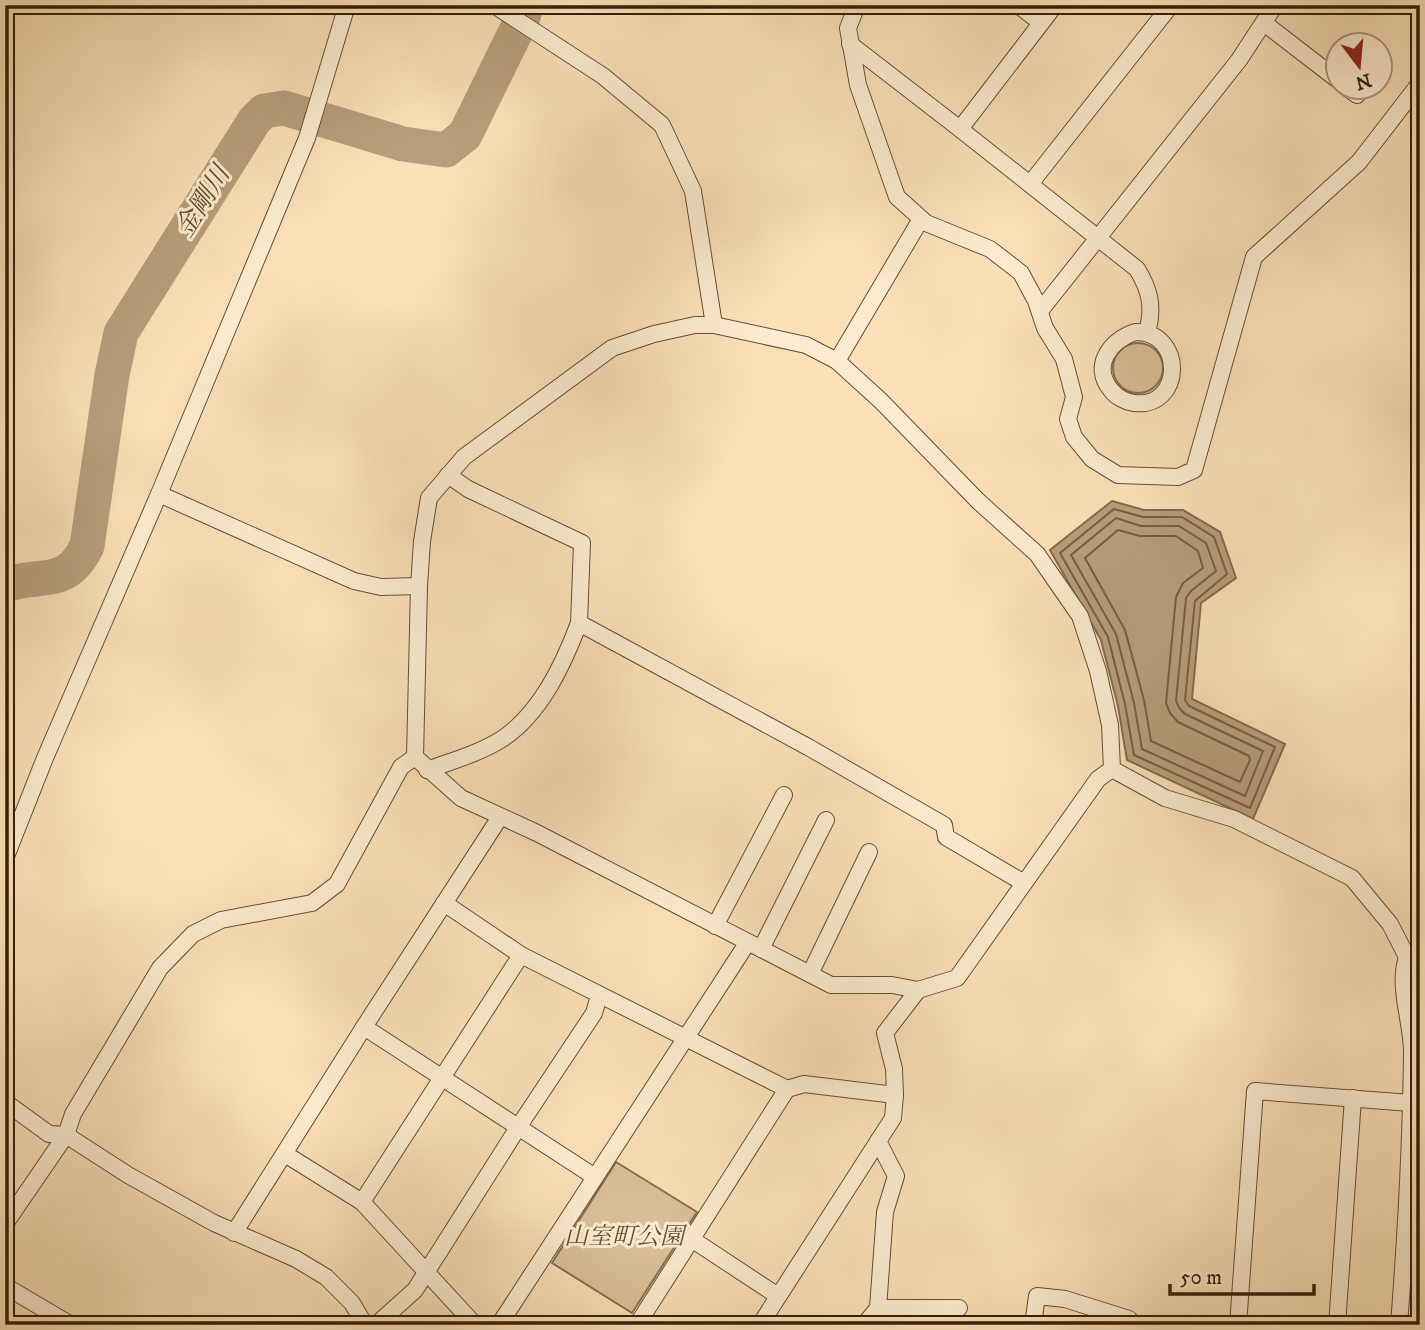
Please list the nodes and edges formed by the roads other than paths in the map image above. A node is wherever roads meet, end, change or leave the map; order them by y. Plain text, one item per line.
1 (347, 5) edge
2 (494, 5) edge
3 (857, 5) edge
4 (1018, 5) edge
5 (1055, 5) edge
6 (1171, 5) edge
7 (1275, 5) edge
8 (1041, 23) junction
9 (1264, 23) junction
10 (850, 44) junction
11 (1324, 69) edge
12 (1420, 83) edge
13 (960, 129) junction
14 (1030, 184) junction
15 (920, 219) junction
16 (1098, 238) junction
17 (1040, 312) junction
18 (714, 325) junction
19 (1147, 332) junction
20 (837, 361) junction
21 (448, 475) junction
22 (159, 494) junction
23 (419, 586) junction
24 (579, 623) junction
25 (415, 757) junction
26 (1112, 769) junction
27 (427, 770) junction
28 (785, 795) dead end
29 (500, 817) junction
30 (825, 820) dead end
31 (869, 852) dead end
32 (5, 859) edge
33 (1024, 883) junction
34 (444, 903) junction
35 (715, 926) junction
36 (755, 946) junction
37 (521, 955) junction
38 (1413, 955) edge
39 (810, 974) junction
40 (918, 990) junction
41 (599, 996) junction
42 (364, 1027) junction
43 (687, 1038) junction
44 (443, 1078) junction
45 (787, 1089) junction
46 (895, 1095) junction
47 (1353, 1098) junction
48 (5, 1102) edge
49 (1411, 1103) junction
50 (519, 1126) junction
51 (66, 1135) junction
52 (878, 1141) junction
53 (285, 1154) junction
54 (595, 1177) junction
55 (362, 1202) junction
56 (5, 1224) edge
57 (234, 1233) junction
58 (692, 1240) junction
59 (426, 1272) junction
60 (5, 1286) edge
61 (778, 1296) junction
62 (878, 1308) junction
63 (959, 1308) dead end
64 (1129, 1319) dead end
65 (71, 1325) edge
66 (365, 1325) edge
67 (376, 1325) edge
68 (475, 1325) edge
69 (499, 1325) edge
70 (637, 1325) edge
71 (760, 1325) edge
72 (864, 1325) edge
73 (1033, 1325) edge
74 (1238, 1325) edge
75 (1337, 1325) edge
76 (1399, 1325) edge

1 - 22 street
2 - 18 street
3 - 10 street
4 - 8 street
5 - 8 street
6 - 14 street
7 - 9 street
8 - 13 street
9 - 11 street
9 - 16 street
10 - 13 street
10 - 15 street
12 - 17 street
13 - 14 street
14 - 16 street
15 - 17 street
15 - 20 street
16 - 17 street
16 - 19 street
18 - 20 street
18 - 21 street
19 - 19 street
20 - 26 street
21 - 23 street
21 - 24 street
22 - 23 street
22 - 32 street
23 - 25 street
24 - 27 street
24 - 33 street
25 - 27 street
25 - 51 street
26 - 33 street
26 - 38 street
27 - 29 street
28 - 35 street
29 - 34 street
29 - 35 street
30 - 36 street
31 - 39 street
33 - 40 street
34 - 37 street
34 - 42 street
35 - 36 street
36 - 39 street
36 - 43 street
37 - 41 street
37 - 44 street
38 - 49 street
39 - 40 street
40 - 46 street
41 - 43 street
41 - 50 street
42 - 44 street
42 - 53 street
43 - 45 street
43 - 54 street
44 - 50 street
44 - 55 street
45 - 46 street
45 - 58 street
46 - 52 street
47 - 49 street
47 - 74 street
47 - 75 street
48 - 51 street
49 - 76 street
50 - 54 street
50 - 59 street
51 - 56 street
51 - 57 street
52 - 61 street
52 - 62 street
53 - 55 street
53 - 57 street
54 - 69 street
55 - 59 street
57 - 66 street
58 - 61 street
58 - 70 street
59 - 67 street
59 - 68 street
60 - 65 street
61 - 71 street
62 - 63 street
62 - 72 street
64 - 73 street

